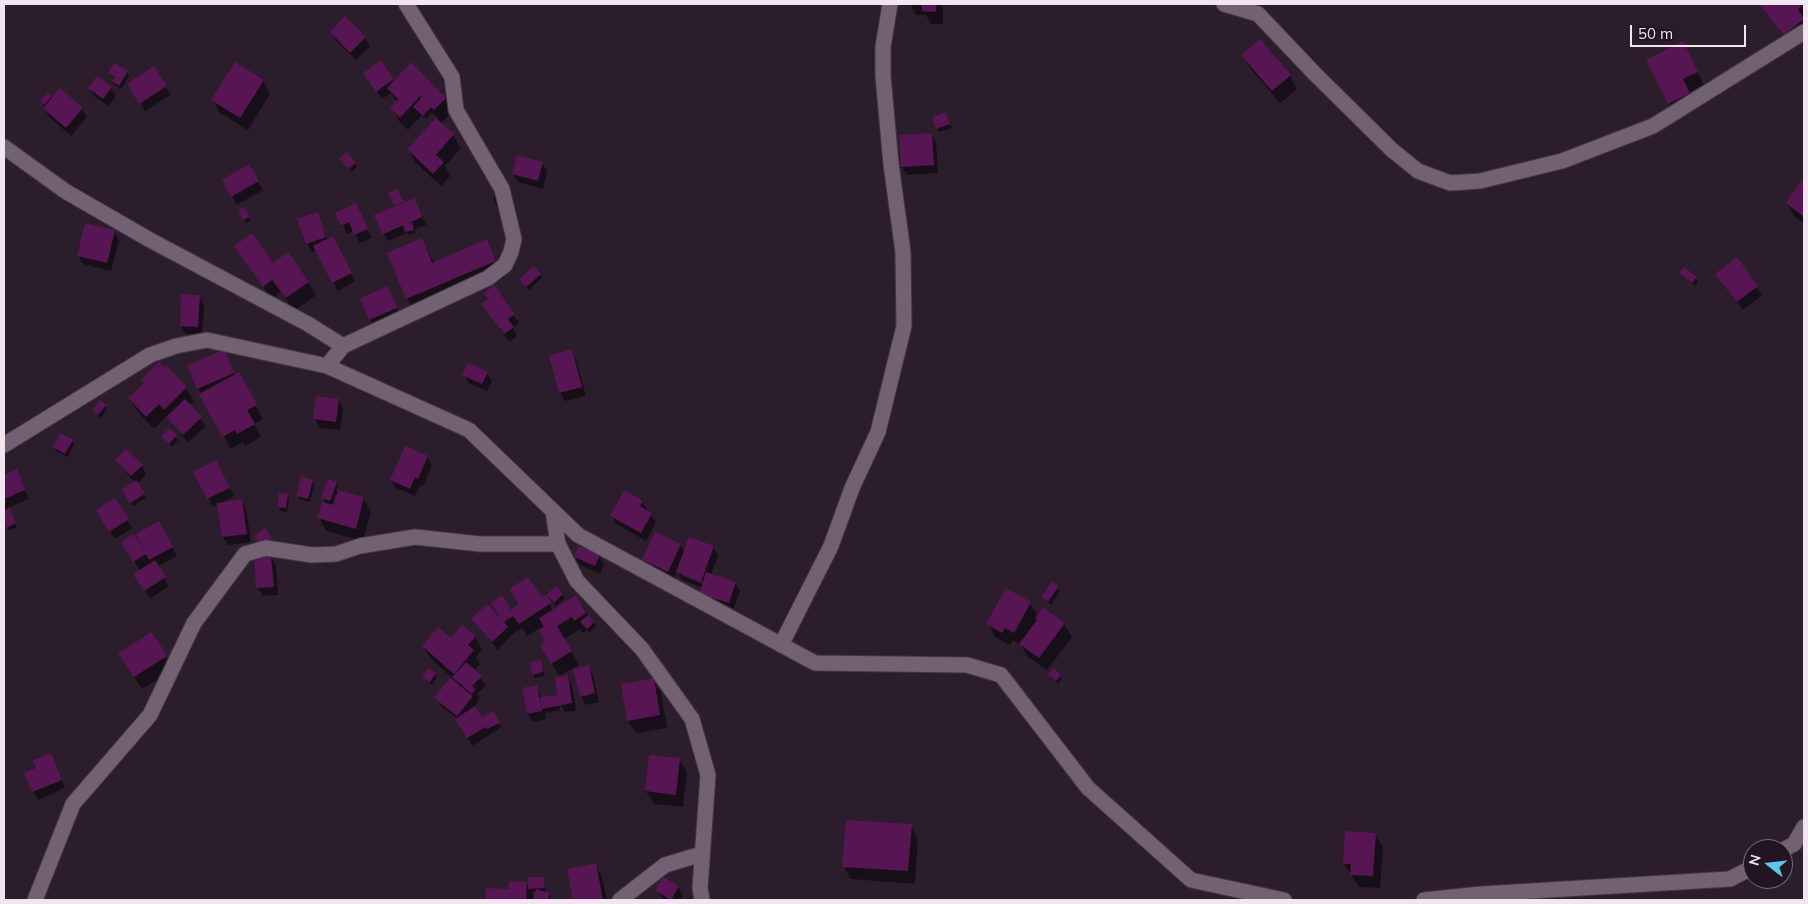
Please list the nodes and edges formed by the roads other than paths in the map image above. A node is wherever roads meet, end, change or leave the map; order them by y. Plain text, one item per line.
1 (406, 4) edge
2 (890, 4) edge
3 (1224, 4) edge
4 (1804, 32) edge
5 (4, 147) edge
6 (343, 346) junction
7 (326, 366) junction
8 (4, 445) edge
9 (553, 511) junction
10 (558, 544) junction
11 (781, 645) junction
12 (1804, 827) edge
13 (1793, 845) edge
14 (702, 854) junction
15 (1743, 872) edge
16 (35, 900) edge
17 (620, 900) edge
18 (702, 900) edge
19 (1284, 900) edge
20 (1424, 900) edge

1 - 6 street
2 - 11 street
3 - 4 street
5 - 6 street
6 - 7 street
7 - 8 street
7 - 9 street
9 - 10 street
9 - 11 street
10 - 14 street
10 - 16 street
11 - 19 street
12 - 13 street
14 - 17 street
14 - 18 street
15 - 20 street

